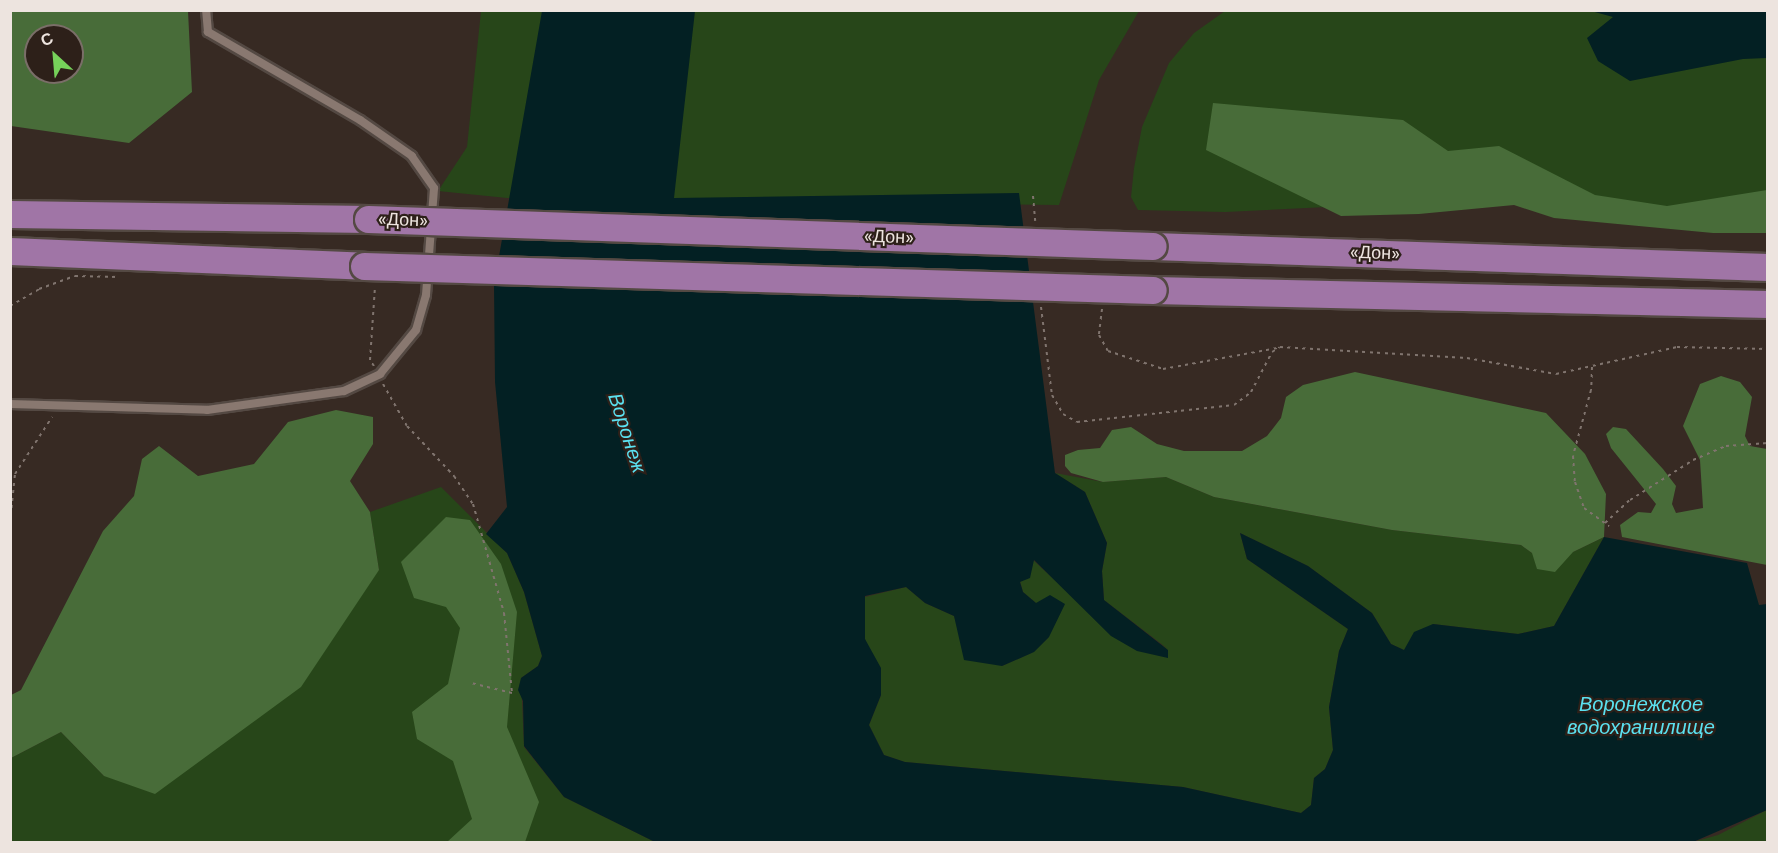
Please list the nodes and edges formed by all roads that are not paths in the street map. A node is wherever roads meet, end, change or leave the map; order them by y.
1 (206, 10) edge
2 (10, 214) edge
3 (10, 251) edge
4 (1767, 267) edge
5 (1767, 304) edge
6 (10, 404) edge

1 - 6 lane
2 - 4 highway, «Дон», bridge
3 - 5 highway, bridge

